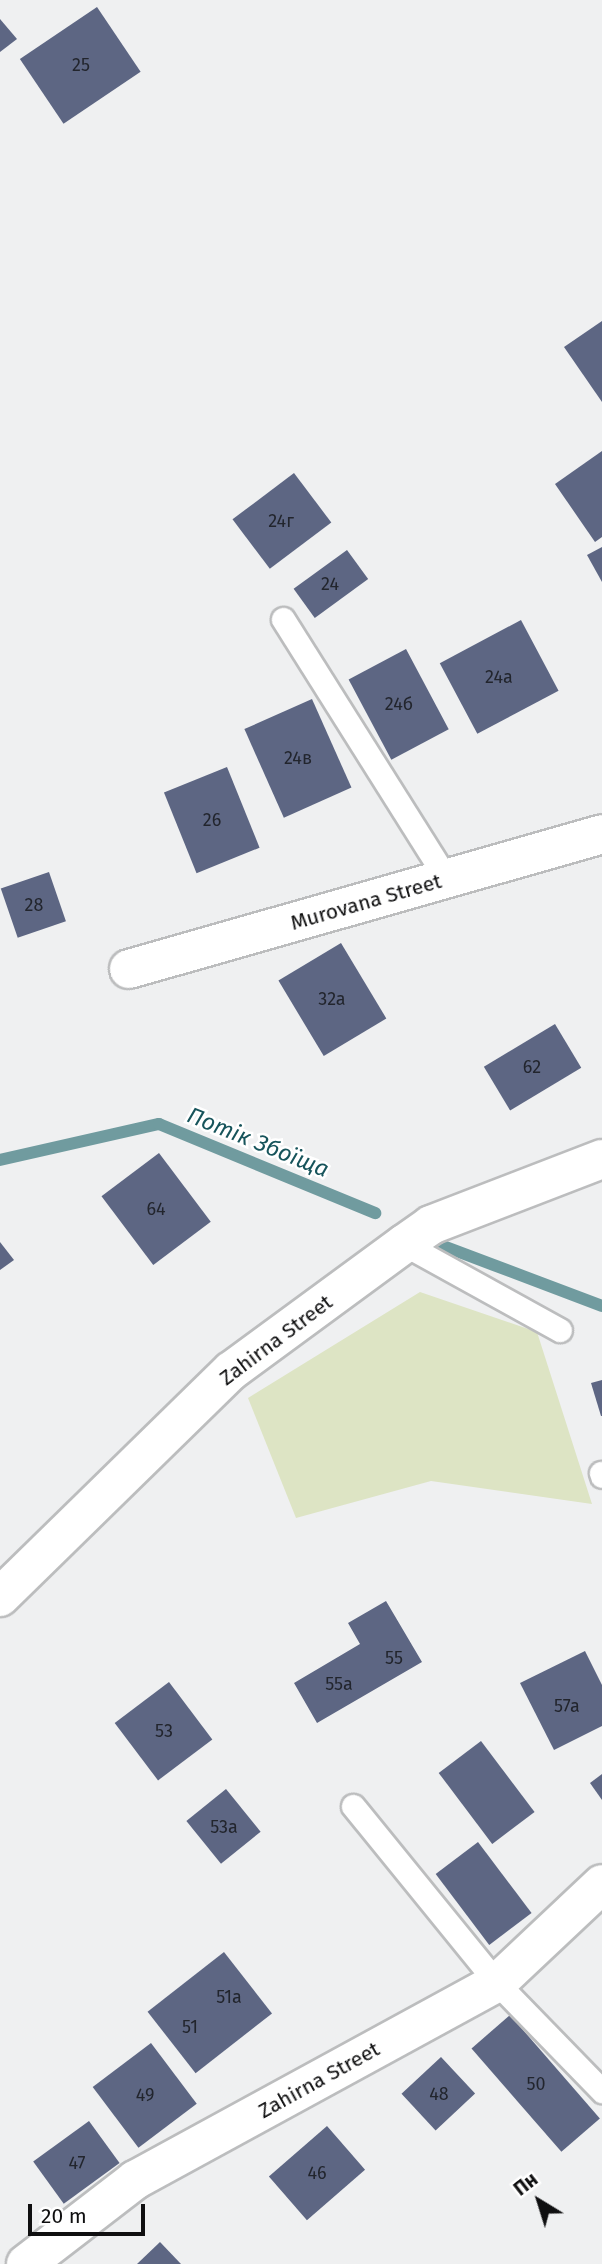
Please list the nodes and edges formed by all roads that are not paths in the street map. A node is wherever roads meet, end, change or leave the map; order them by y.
1 (283, 619) dead end
2 (602, 834) edge
3 (447, 879) junction
4 (129, 969) dead end
5 (602, 1159) edge
6 (404, 1244) junction
7 (560, 1330) dead end
8 (0, 1597) edge
9 (353, 1806) dead end
10 (602, 1884) edge
11 (497, 1983) junction
12 (602, 2091) edge
13 (26, 2264) edge

1 - 3 lane
2 - 3 street, Murovana Street
3 - 4 street, Murovana Street
5 - 6 street, Zahirna Street
6 - 7 lane
6 - 8 street, Zahirna Street
9 - 11 lane
10 - 11 street, Zahirna Street
11 - 12 lane
11 - 13 street, Zahirna Street

